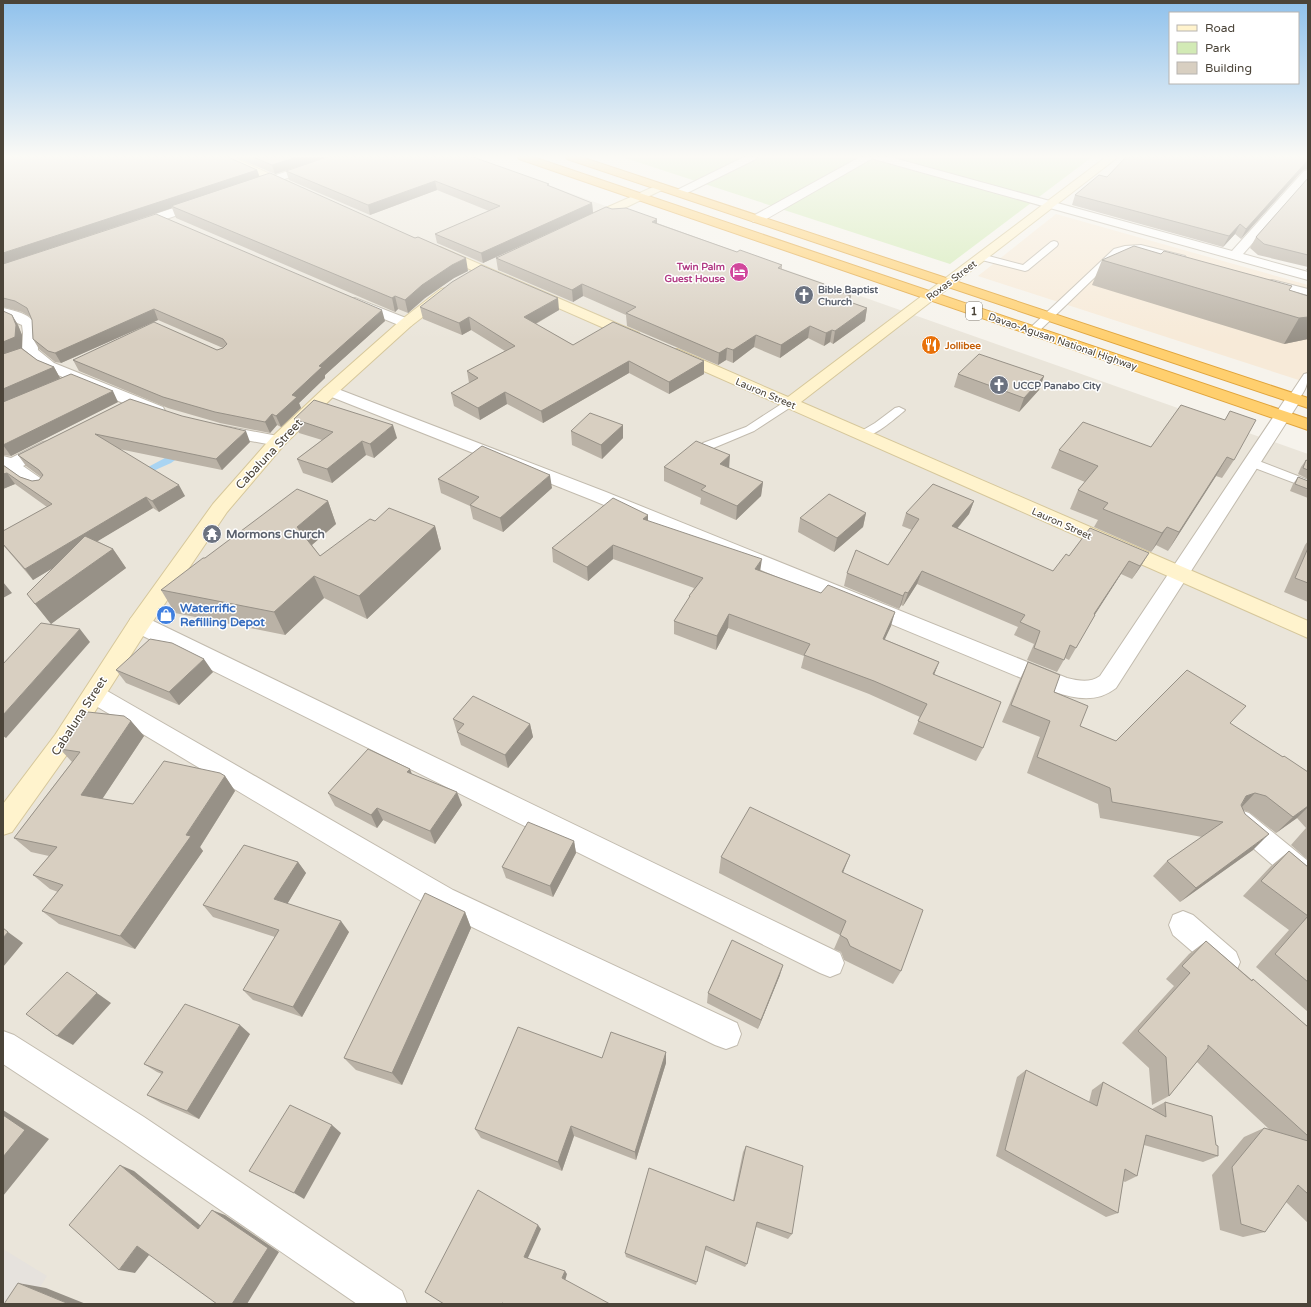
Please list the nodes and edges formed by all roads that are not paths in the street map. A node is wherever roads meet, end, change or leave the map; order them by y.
1 (154, 218) edge
2 (164, 218) edge
3 (593, 218) edge
4 (703, 218) edge
5 (754, 218) edge
6 (1032, 218) edge
7 (1100, 218) edge
8 (1268, 218) edge
9 (757, 219) junction
10 (174, 223) edge
11 (122, 229) edge
12 (568, 230) edge
13 (738, 230) junction
14 (1054, 244) dead end
15 (427, 245) edge
16 (1234, 256) junction
17 (981, 257) junction
18 (505, 260) edge
19 (1195, 261) edge
20 (483, 270) junction
21 (1308, 276) edge
22 (1263, 280) edge
23 (948, 283) junction
24 (1308, 292) edge
25 (340, 295) edge
26 (930, 296) junction
27 (3, 312) edge
28 (1047, 316) junction
29 (406, 323) junction
30 (1033, 331) junction
31 (82, 361) edge
32 (69, 375) junction
33 (1308, 376) edge
34 (56, 387) edge
35 (330, 391) junction
36 (1301, 400) edge
37 (135, 402) junction
38 (790, 403) junction
39 (898, 410) dead end
40 (114, 413) edge
41 (170, 415) edge
42 (1282, 416) junction
43 (1308, 425) edge
44 (205, 426) edge
45 (862, 435) junction
46 (66, 438) edge
47 (278, 441) junction
48 (707, 446) edge
49 (1251, 462) junction
50 (7, 463) edge
51 (1308, 484) edge
52 (40, 486) edge
53 (1178, 573) junction
54 (139, 624) junction
55 (1308, 630) edge
56 (94, 694) junction
57 (1240, 821) edge
58 (3, 824) edge
59 (1308, 878) edge
60 (1183, 925) dead end
61 (830, 963) dead end
62 (1243, 979) edge
63 (726, 1034) dead end
64 (3, 1046) edge
65 (389, 1304) edge

1 - 11 street
2 - 10 street
3 - 12 street
4 - 13 highway, Davao-Agusan National Highway / 1
5 - 9 highway, Davao-Agusan National Highway / 1
6 - 17 street, Roxas Street
7 - 16 street
8 - 16 street
9 - 13 highway
9 - 23 highway, Davao-Agusan National Highway / 1
13 - 26 highway, Davao-Agusan National Highway / 1
14 - 17 lane
15 - 20 street, Lauron Street
16 - 21 street
17 - 23 street, Roxas Street
18 - 20 street, Cabaluna Street
19 - 28 lane
20 - 29 street, Cabaluna Street
20 - 38 street, Lauron Street
22 - 24 lane
23 - 26 street, Roxas Street
23 - 28 highway, Davao-Agusan National Highway / 1
25 - 29 street
26 - 30 highway, Davao-Agusan National Highway / 1
26 - 38 street, Roxas Street
27 - 32 street
28 - 30 lane
28 - 36 highway, Davao-Agusan National Highway / 1
29 - 35 street, Cabaluna Street
30 - 42 highway, Davao-Agusan National Highway / 1
31 - 32 street
32 - 34 street
32 - 37 street
33 - 36 lane
35 - 47 street, Cabaluna Street
35 - 53 street
36 - 42 street
37 - 40 street
37 - 41 street
38 - 45 street, Lauron Street
38 - 48 lane
39 - 45 lane
42 - 43 highway, Davao-Agusan National Highway / 1
42 - 49 street
44 - 47 street
45 - 53 street, Lauron Street
46 - 50 street
47 - 54 street, Cabaluna Street
49 - 51 lane
49 - 53 street
50 - 52 street
53 - 55 street, Lauron Street
54 - 56 street, Cabaluna Street
54 - 61 street
56 - 58 street, Cabaluna Street
56 - 63 street
57 - 59 street
60 - 62 street
64 - 65 street

